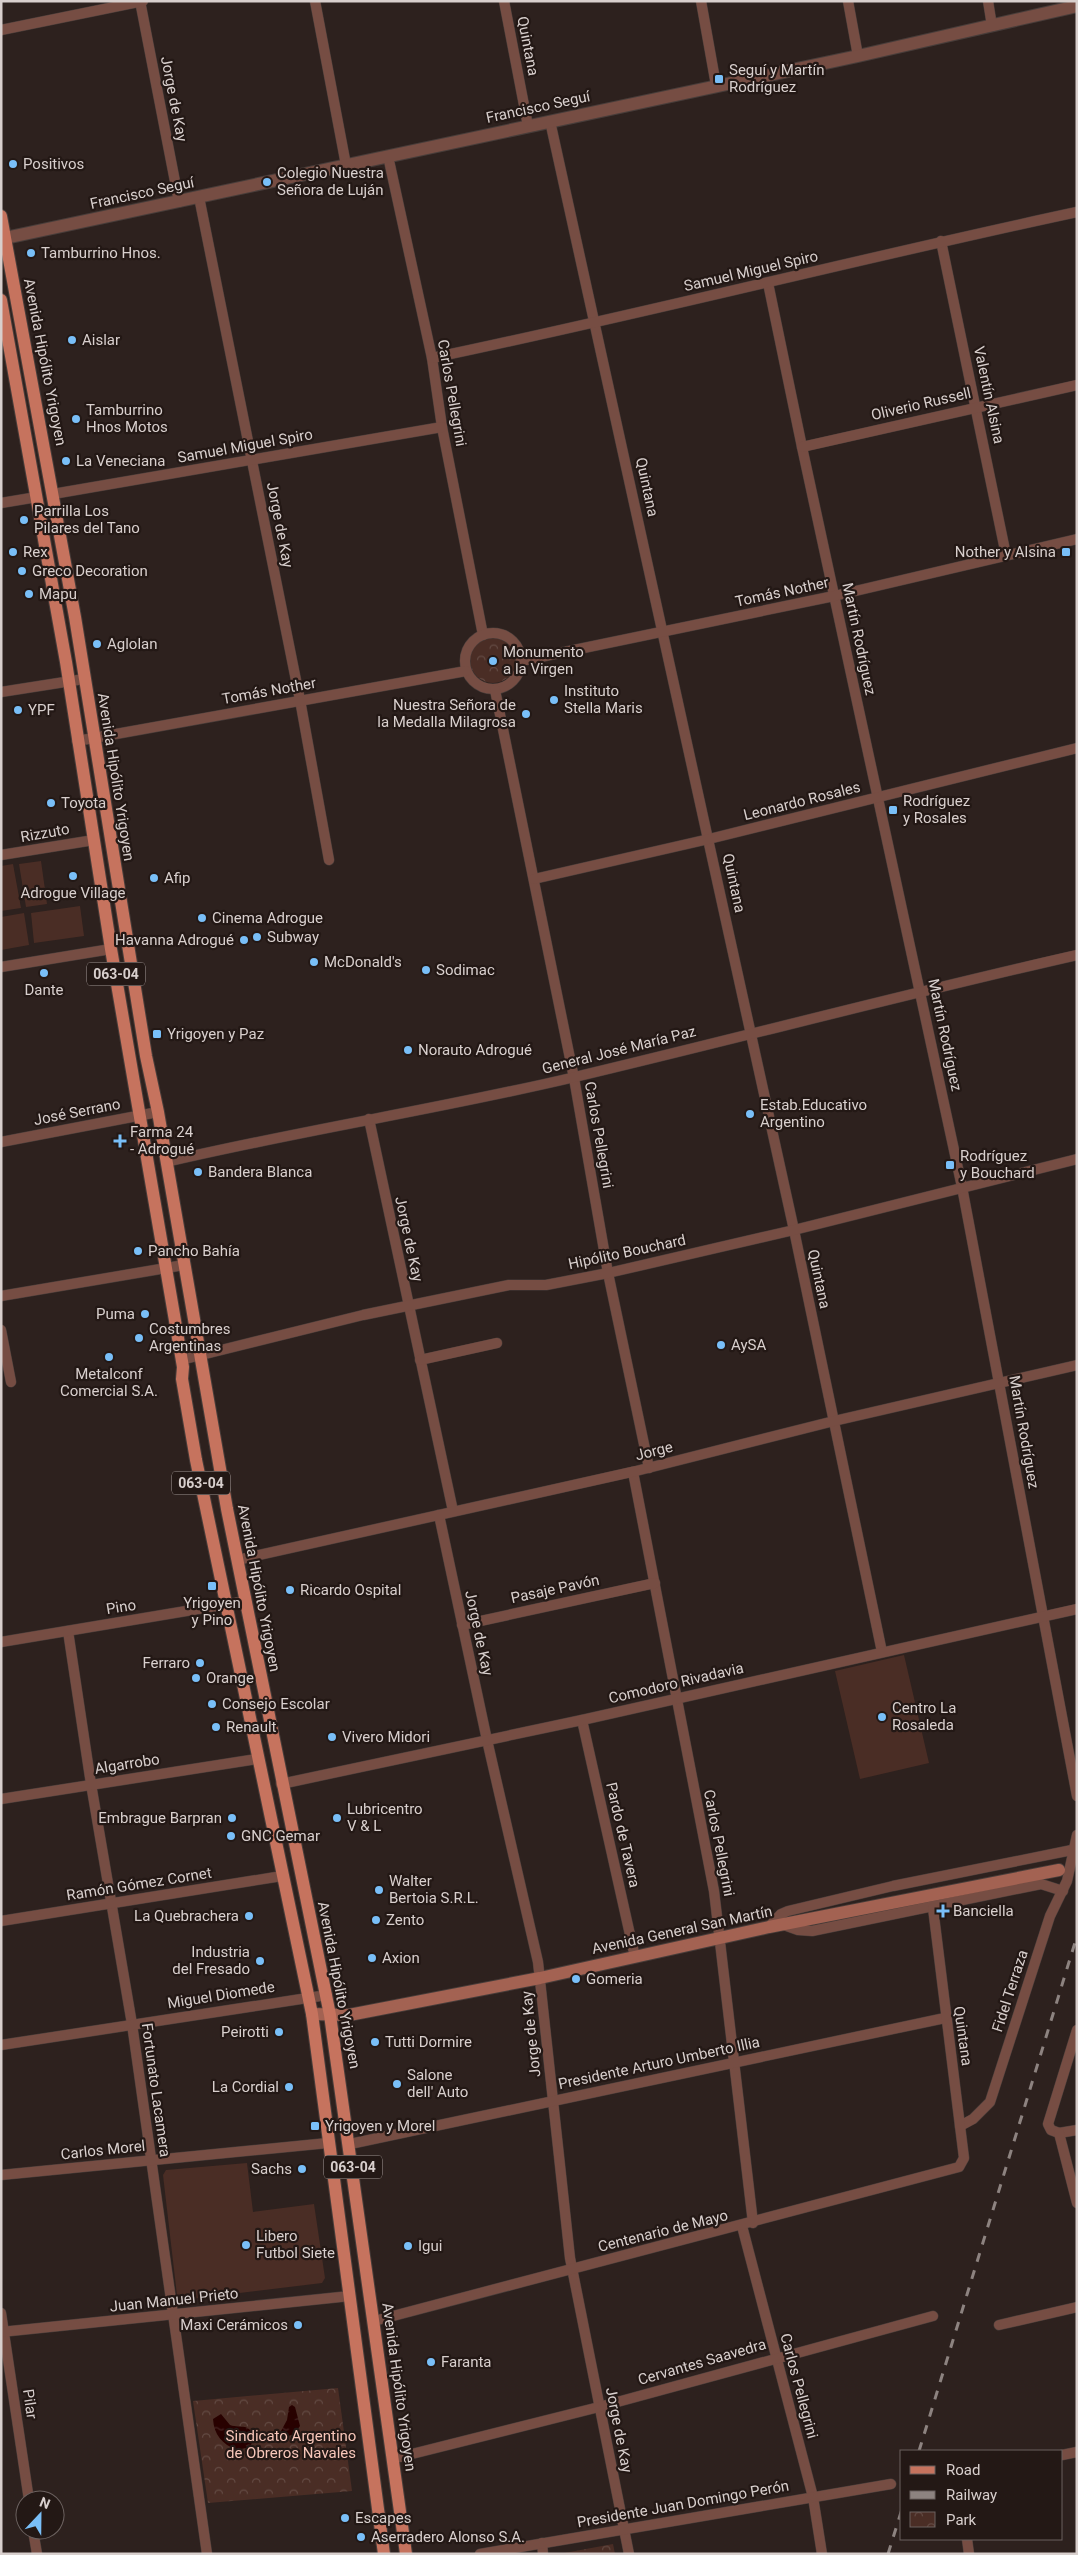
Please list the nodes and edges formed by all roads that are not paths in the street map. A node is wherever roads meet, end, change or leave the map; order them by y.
1 (141, 1) edge
2 (315, 1) edge
3 (504, 1) edge
4 (700, 1) edge
5 (848, 1) edge
6 (988, 1) edge
7 (1077, 6) edge
8 (992, 26) junction
9 (1, 30) edge
10 (858, 56) junction
11 (716, 86) junction
12 (550, 121) junction
13 (528, 126) junction
14 (388, 156) junction
15 (346, 165) junction
16 (198, 197) junction
17 (178, 202) junction
18 (1077, 212) edge
19 (1, 216) edge
20 (3, 239) edge
21 (941, 241) junction
22 (768, 283) junction
23 (1, 300) edge
24 (596, 324) junction
25 (6, 342) edge
26 (432, 358) junction
27 (1077, 385) edge
28 (976, 407) junction
29 (442, 427) junction
30 (802, 446) junction
31 (252, 460) junction
32 (53, 494) junction
33 (37, 497) junction
34 (1, 503) edge
35 (1077, 539) edge
36 (1006, 555) junction
37 (834, 596) junction
38 (663, 633) junction
39 (483, 635) junction
40 (521, 661) junction
41 (466, 671) junction
42 (84, 679) junction
43 (68, 682) junction
44 (495, 690) junction
45 (1, 692) edge
46 (300, 700) junction
47 (93, 737) junction
48 (77, 741) junction
49 (1077, 748) edge
50 (878, 798) junction
51 (94, 840) junction
52 (709, 840) junction
53 (1, 855) edge
54 (329, 860) dead end
55 (534, 879) junction
56 (111, 949) junction
57 (1077, 955) edge
58 (1, 967) edge
59 (920, 991) junction
60 (750, 1033) junction
61 (574, 1078) junction
62 (158, 1112) junction
63 (141, 1116) junction
64 (369, 1119) junction
65 (1, 1142) edge
66 (1077, 1159) edge
67 (166, 1162) junction
68 (962, 1187) junction
69 (794, 1230) junction
70 (184, 1265) junction
71 (166, 1267) junction
72 (608, 1272) junction
73 (1, 1296) edge
74 (408, 1307) junction
75 (1, 1330) edge
76 (497, 1343) dead end
77 (199, 1355) junction
78 (181, 1360) junction
79 (420, 1360) junction
80 (1077, 1365) edge
81 (11, 1382) dead end
82 (1000, 1384) junction
83 (834, 1421) junction
84 (648, 1468) junction
85 (633, 1472) junction
86 (453, 1511) junction
87 (439, 1515) junction
88 (237, 1560) junction
89 (655, 1583) junction
90 (246, 1601) junction
91 (227, 1605) junction
92 (1077, 1609) edge
93 (1043, 1616) junction
94 (462, 1625) junction
95 (68, 1631) junction
96 (1, 1642) edge
97 (882, 1652) junction
98 (676, 1698) junction
99 (582, 1720) junction
100 (487, 1740) junction
101 (257, 1758) junction
102 (91, 1784) junction
103 (282, 1784) junction
104 (1077, 1796) edge
105 (1, 1799) edge
106 (1077, 1835) edge
107 (1072, 1850) junction
108 (1059, 1870) dead end
109 (282, 1876) junction
110 (1063, 1891) junction
111 (112, 1903) junction
112 (933, 1908) junction
113 (1, 1921) edge
114 (784, 1924) junction
115 (769, 1927) junction
116 (721, 1938) junction
117 (635, 1957) junction
118 (540, 1978) junction
119 (327, 1994) junction
120 (309, 1996) junction
121 (312, 2014) junction
122 (330, 2015) junction
123 (945, 2018) junction
124 (132, 2024) junction
125 (1077, 2030) edge
126 (1, 2045) edge
127 (736, 2063) junction
128 (553, 2100) junction
129 (964, 2124) junction
130 (1077, 2130) edge
131 (1059, 2133) junction
132 (328, 2143) junction
133 (350, 2144) junction
134 (151, 2161) junction
135 (959, 2168) joint
136 (1, 2175) edge
137 (1077, 2203) edge
138 (753, 2223) junction
139 (742, 2226) junction
140 (572, 2269) junction
141 (350, 2296) junction
142 (1077, 2307) edge
143 (1, 2312) edge
144 (174, 2316) junction
145 (933, 2316) dead end
146 (374, 2321) junction
147 (999, 2325) dead end
148 (3, 2331) edge
149 (775, 2358) junction
150 (599, 2407) junction
151 (1077, 2452) edge
152 (1063, 2455) edge
153 (392, 2459) junction
154 (891, 2484) dead end
155 (27, 2490) edge
156 (813, 2497) junction
157 (624, 2530) junction
158 (35, 2540) edge
159 (967, 2540) edge
160 (543, 2549) edge
161 (37, 2554) edge
162 (207, 2554) edge
163 (384, 2554) edge
164 (406, 2554) edge
165 (480, 2554) edge
166 (629, 2554) edge
167 (822, 2554) edge
168 (969, 2554) edge

1 - 9 street
1 - 17 street, Jorge de Kay
2 - 15 street
3 - 13 street, Quintana
4 - 11 street
5 - 10 street
6 - 8 street
7 - 8 street, Francisco Seguí
8 - 10 street, Francisco Seguí
10 - 11 street, Francisco Seguí
11 - 12 street, Francisco Seguí
12 - 13 street, Francisco Seguí
12 - 24 street, Quintana
13 - 14 street, Francisco Seguí
14 - 15 street, Francisco Seguí
14 - 26 street, Carlos Pellegrini
15 - 16 street, Francisco Seguí
16 - 17 street, Francisco Seguí
16 - 31 street, Jorge de Kay
17 - 20 street, Francisco Seguí
18 - 21 street, Samuel Miguel Spiro
19 - 20 main road, Avenida Hipólito Yrigoyen / 063-04
20 - 32 main road, Avenida Hipólito Yrigoyen / 063-04
21 - 22 street, Samuel Miguel Spiro
21 - 28 street, Valentín Alsina
22 - 24 street, Samuel Miguel Spiro
22 - 30 street, Martín Rodríguez
23 - 25 main road, Avenida Hipólito Yrigoyen / 063-04
24 - 26 street, Samuel Miguel Spiro
24 - 38 street, Quintana
25 - 33 main road, Avenida Hipólito Yrigoyen / 063-04
26 - 29 street, Carlos Pellegrini
27 - 28 street, Oliverio Russell
28 - 30 street, Oliverio Russell
28 - 36 street, Valentín Alsina
29 - 31 street, Samuel Miguel Spiro
29 - 39 street, Carlos Pellegrini
30 - 37 street, Martín Rodríguez
31 - 32 street, Samuel Miguel Spiro
31 - 46 street, Jorge de Kay
32 - 42 main road, Avenida Hipólito Yrigoyen / 063-04
33 - 34 street
33 - 43 main road, Avenida Hipólito Yrigoyen / 063-04
35 - 36 street, Tomás Nother
36 - 37 street, Tomás Nother
37 - 38 street, Tomás Nother
37 - 50 street, Martín Rodríguez
38 - 40 street, Tomás Nother
38 - 52 street, Quintana
39 - 40 street
39 - 41 street
40 - 44 street
41 - 44 street
41 - 46 street, Tomás Nother
42 - 43 street
42 - 47 main road, Avenida Hipólito Yrigoyen / 063-04
43 - 45 street
43 - 48 main road, Avenida Hipólito Yrigoyen / 063-04
44 - 55 street, Carlos Pellegrini
46 - 47 street, Tomás Nother
46 - 54 street, Jorge de Kay
47 - 48 street, Tomás Nother
47 - 62 main road, Avenida Hipólito Yrigoyen / 063-04
48 - 51 main road, Avenida Hipólito Yrigoyen / 063-04
49 - 50 street, Leonardo Rosales
50 - 52 street, Leonardo Rosales
50 - 59 street, Martín Rodríguez
51 - 53 street, Rizzuto
51 - 56 main road, Avenida Hipólito Yrigoyen / 063-04
52 - 55 street, Leonardo Rosales
52 - 60 street, Quintana
55 - 61 street, Carlos Pellegrini
56 - 58 street
56 - 63 main road, Avenida Hipólito Yrigoyen / 063-04
57 - 59 street, General José María Paz
59 - 60 street, General José María Paz
59 - 68 street, Martín Rodríguez
60 - 61 street, General José María Paz
60 - 69 street, Quintana
61 - 64 street, General José María Paz
61 - 72 street, Carlos Pellegrini
62 - 63 street, José Serrano
62 - 67 main road, Avenida Hipólito Yrigoyen / 063-04
63 - 65 street, José Serrano
63 - 71 main road, Avenida Hipólito Yrigoyen / 063-04
64 - 67 street, General José María Paz
64 - 74 street, Jorge de Kay
66 - 68 street, Hipólito Bouchard
67 - 70 main road, Avenida Hipólito Yrigoyen / 063-04
68 - 69 street, Hipólito Bouchard
68 - 82 street, Martín Rodríguez
69 - 72 street, Hipólito Bouchard
69 - 83 street, Quintana
70 - 71 street
70 - 77 main road, Avenida Hipólito Yrigoyen / 063-04
71 - 73 street
71 - 78 main road, Avenida Hipólito Yrigoyen / 063-04
72 - 74 street, Hipólito Bouchard
72 - 84 street, Carlos Pellegrini
74 - 77 street, Hipólito Bouchard
74 - 79 street, Jorge de Kay
75 - 81 street
76 - 79 street
77 - 78 street, Hipólito Bouchard
77 - 88 main road, Avenida Hipólito Yrigoyen / 063-04
78 - 91 main road, Avenida Hipólito Yrigoyen / 063-04
79 - 86 street, Jorge de Kay
80 - 82 street, Jorge
82 - 83 street, Jorge
82 - 93 street, Martín Rodríguez
83 - 84 street, Jorge
83 - 97 street, Quintana
84 - 85 street, Jorge
85 - 86 street, Jorge
85 - 89 street, Carlos Pellegrini
86 - 87 street, Jorge
87 - 88 street, Jorge
87 - 94 street, Jorge de Kay
88 - 90 main road, Avenida Hipólito Yrigoyen / 063-04
89 - 94 street, Pasaje Pavón
89 - 98 street, Carlos Pellegrini
90 - 91 street, Pino
90 - 103 main road, Avenida Hipólito Yrigoyen / 063-04
91 - 95 street, Pino
91 - 101 main road, Avenida Hipólito Yrigoyen / 063-04
92 - 93 street, Comodoro Rivadavia
93 - 97 street, Comodoro Rivadavia
93 - 104 street, Martín Rodríguez
94 - 100 street, Jorge de Kay
95 - 96 street, Pino
95 - 102 street, Fortunato Lacamera
97 - 98 street, Comodoro Rivadavia
98 - 99 street, Comodoro Rivadavia
98 - 116 street, Carlos Pellegrini
99 - 100 street, Comodoro Rivadavia
99 - 117 street, Pardo de Tavera
100 - 103 street, Comodoro Rivadavia
100 - 118 street, Jorge de Kay
101 - 102 street, Algarrobo
101 - 109 main road, Avenida Hipólito Yrigoyen / 063-04
102 - 105 street, Algarrobo
102 - 111 street, Fortunato Lacamera
103 - 119 main road, Avenida Hipólito Yrigoyen / 063-04
106 - 107 street
107 - 110 street, Fidel Terraza
107 - 115 street
108 - 114 main road, Avenida General San Martín
109 - 111 street, Ramón Gómez Cornet
109 - 120 main road, Avenida Hipólito Yrigoyen / 063-04
110 - 112 street
110 - 129 street, Fidel Terraza
111 - 113 street, Ramón Gómez Cornet
111 - 124 street, Fortunato Lacamera
112 - 114 street
112 - 123 street, Quintana
114 - 115 main road, Avenida General San Martín
115 - 116 main road, Avenida General San Martín
116 - 117 main road, Avenida General San Martín
116 - 127 street, Carlos Pellegrini
117 - 118 main road, Avenida General San Martín
118 - 122 main road, Avenida General San Martín
118 - 128 street, Jorge de Kay
119 - 120 street, Miguel Diomede
119 - 122 main road, Avenida Hipólito Yrigoyen / 063-04
120 - 121 main road, Avenida Hipólito Yrigoyen / 063-04
120 - 124 street, Miguel Diomede
121 - 122 main road, Avenida General San Martín
121 - 132 main road, Avenida Hipólito Yrigoyen / 063-04
122 - 133 main road, Avenida Hipólito Yrigoyen / 063-04
123 - 127 street, Presidente Arturo Umberto Illia
123 - 129 street, Quintana
124 - 126 street, Miguel Diomede
124 - 134 street, Fortunato Lacamera
125 - 131 street
127 - 128 street, Presidente Arturo Umberto Illia
127 - 138 street, Carlos Pellegrini
128 - 133 street, Presidente Arturo Umberto Illia
128 - 140 street, Jorge de Kay
129 - 135 street, Quintana
130 - 131 street
131 - 137 street
132 - 134 street, Carlos Morel
132 - 141 main road, Avenida Hipólito Yrigoyen / 063-04
133 - 146 main road, Avenida Hipólito Yrigoyen / 063-04
134 - 136 street, Carlos Morel
134 - 144 street, Fortunato Lacamera
135 - 138 street, Centenario de Mayo
138 - 139 street, Centenario de Mayo
139 - 140 street, Centenario de Mayo
139 - 149 street, Carlos Pellegrini
140 - 146 street, Centenario de Mayo
140 - 150 street, Jorge de Kay
141 - 144 street, Juan Manuel Prieto
141 - 163 main road, Avenida Hipólito Yrigoyen / 063-04
142 - 147 street
143 - 148 street, Pilar
144 - 148 street, Juan Manuel Prieto
144 - 162 street, Fortunato Lacamera
145 - 149 street, Cervantes Saavedra
146 - 153 main road, Avenida Hipólito Yrigoyen / 063-04
148 - 155 street, Pilar
149 - 150 street, Cervantes Saavedra
149 - 156 street, Carlos Pellegrini
150 - 153 street, Cervantes Saavedra
150 - 157 street, Jorge de Kay
151 - 152 street
153 - 164 main road, Avenida Hipólito Yrigoyen / 063-04
154 - 156 street, Presidente Juan Domingo Perón
156 - 157 street, Presidente Juan Domingo Perón
156 - 167 street, Carlos Pellegrini
157 - 160 street, Presidente Juan Domingo Perón
157 - 166 street, Jorge de Kay
158 - 161 street
159 - 168 street
160 - 165 street, Presidente Juan Domingo Perón

